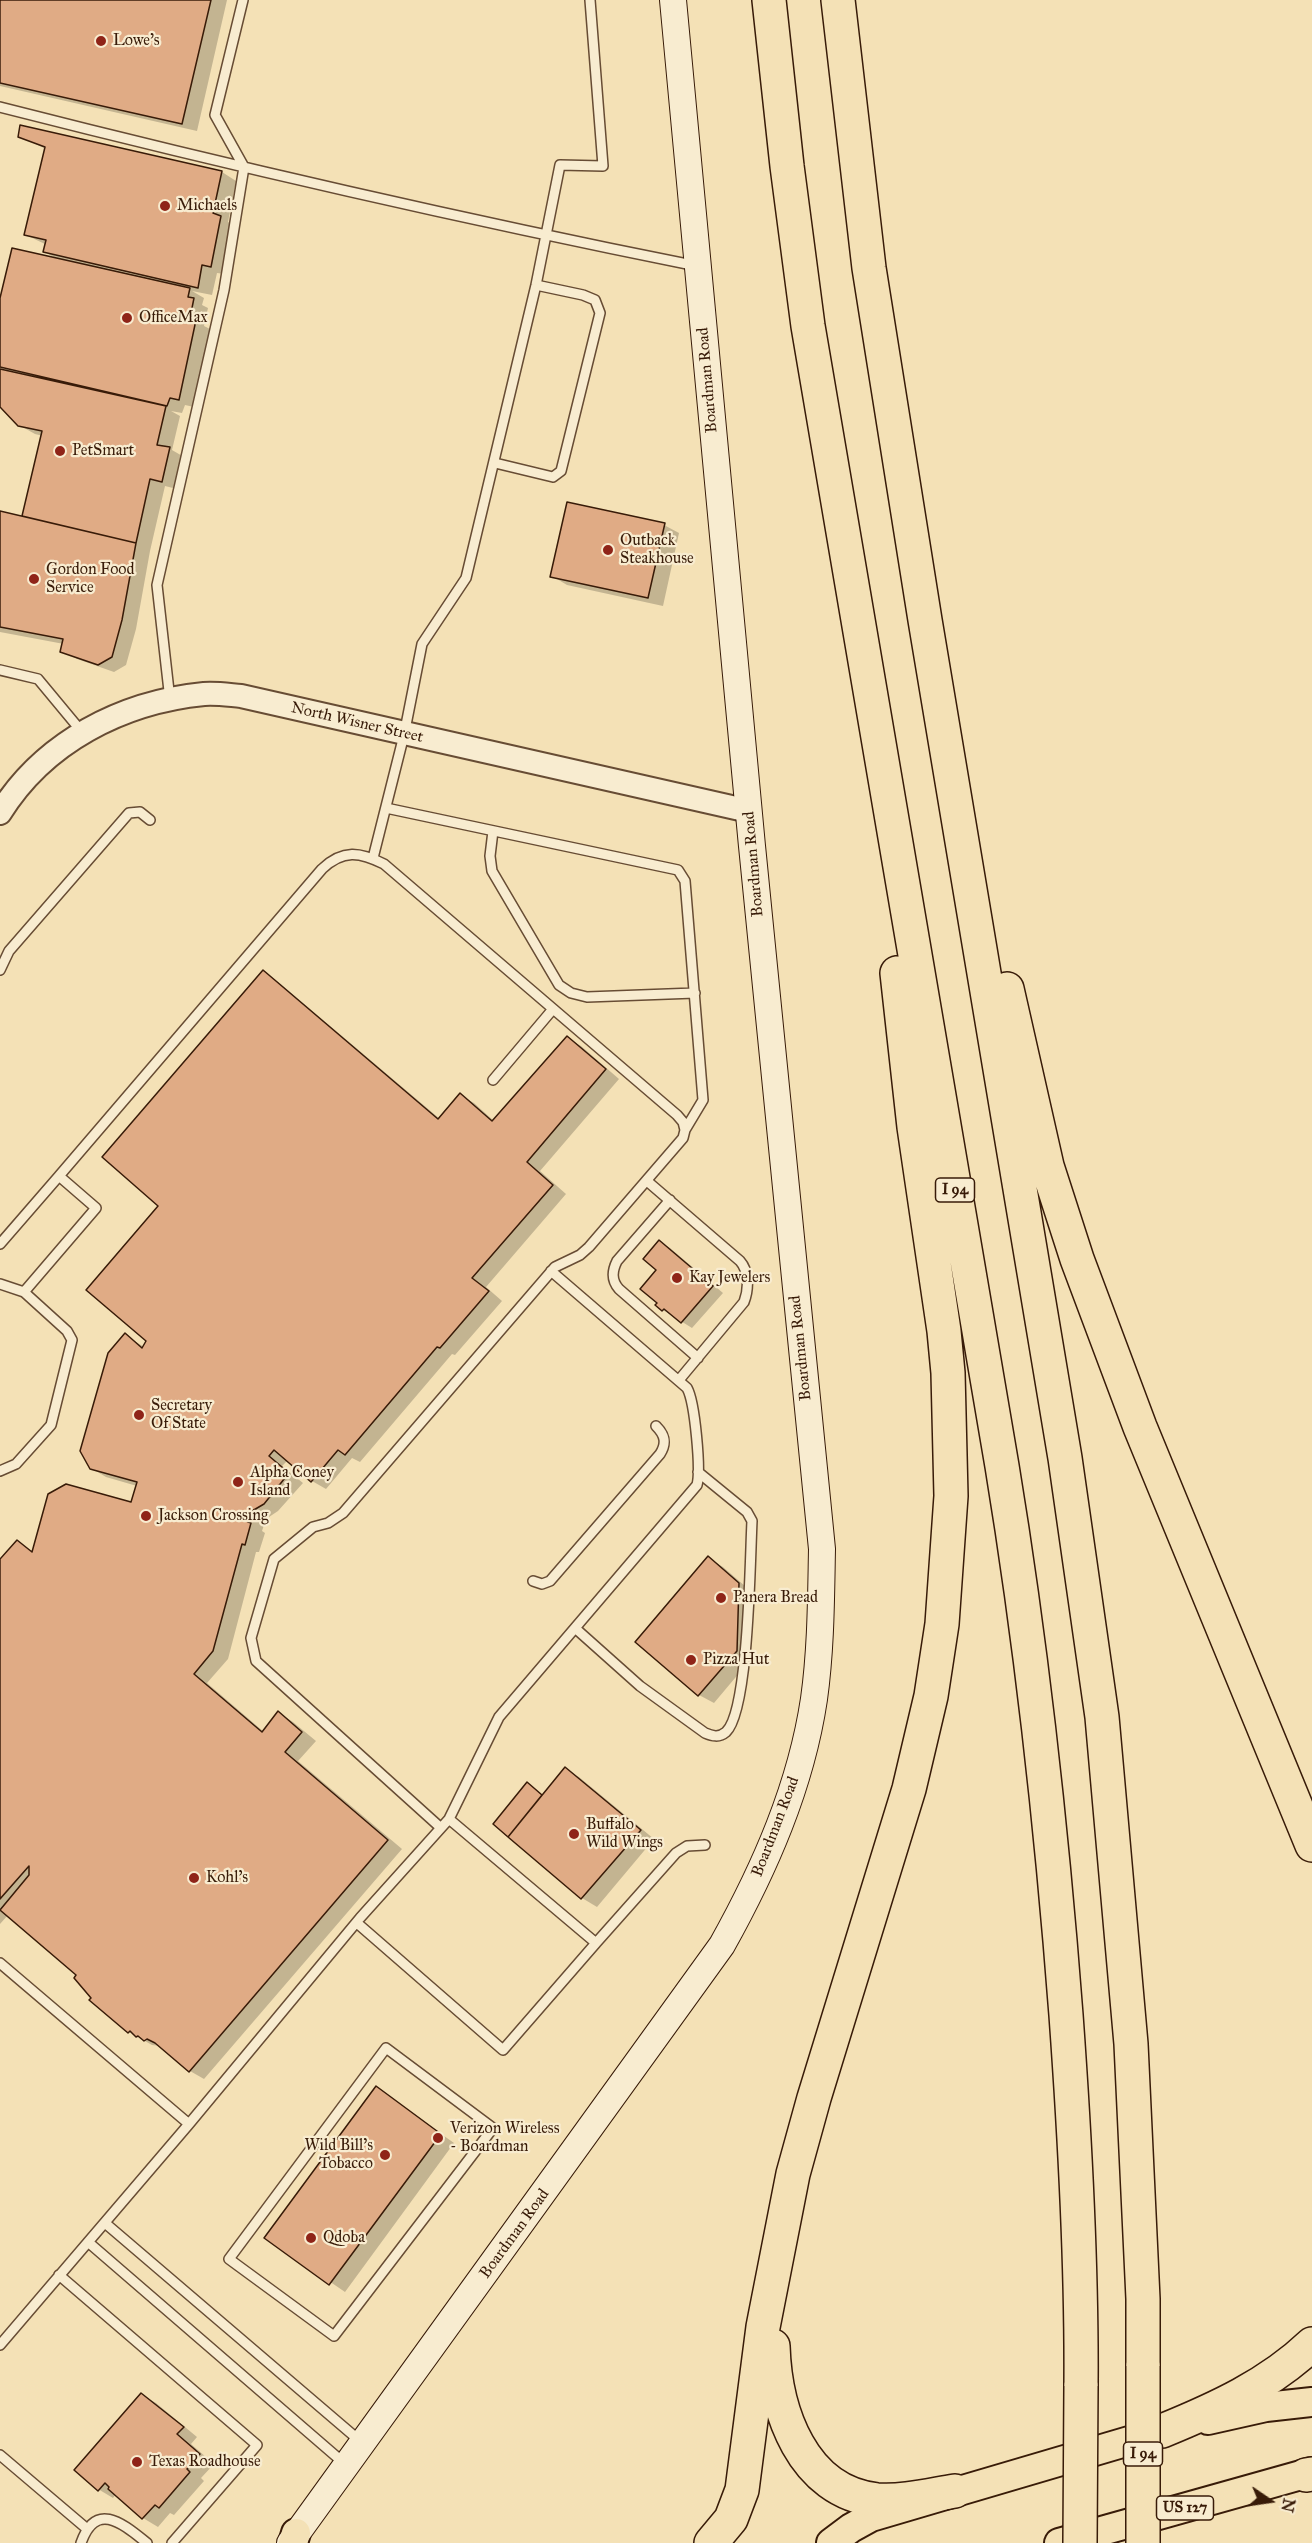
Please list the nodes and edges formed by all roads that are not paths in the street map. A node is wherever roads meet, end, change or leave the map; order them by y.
1 (243, 0) edge
2 (590, 0) edge
3 (673, 0) edge
4 (769, 0) edge
5 (838, 0) edge
6 (0, 108) edge
7 (244, 167) junction
8 (547, 236) junction
9 (697, 266) junction
10 (536, 285) junction
11 (495, 463) junction
12 (925, 620) junction
13 (0, 670) edge
14 (170, 701) junction
15 (82, 732) junction
16 (404, 735) junction
17 (877, 738) junction
18 (386, 808) junction
19 (749, 811) junction
20 (0, 813) edge
21 (150, 820) dead end
22 (493, 831) junction
23 (373, 858) junction
24 (0, 970) edge
25 (695, 993) junction
26 (553, 1009) junction
27 (493, 1080) dead end
28 (685, 1130) junction
29 (59, 1176) junction
30 (646, 1180) junction
31 (670, 1200) junction
32 (0, 1244) edge
33 (551, 1271) junction
34 (0, 1284) edge
35 (24, 1292) junction
36 (698, 1358) junction
37 (679, 1380) junction
38 (656, 1426) dead end
39 (0, 1471) edge
40 (698, 1472) junction
41 (533, 1581) dead end
42 (575, 1628) junction
43 (449, 1819) junction
44 (441, 1828) junction
45 (705, 1845) dead end
46 (1312, 1845) edge
47 (357, 1923) junction
48 (596, 1943) junction
49 (0, 1963) edge
50 (189, 2124) junction
51 (493, 2128) joint
52 (789, 2195) junction
53 (105, 2223) junction
54 (88, 2242) junction
55 (59, 2275) junction
56 (0, 2344) edge
57 (1312, 2344) edge
58 (1312, 2402) edge
59 (1162, 2431) junction
60 (362, 2442) junction
61 (0, 2455) edge
62 (346, 2464) junction
63 (1310, 2474) edge
64 (955, 2491) junction
65 (86, 2528) junction
66 (293, 2540) edge
67 (81, 2543) edge
68 (147, 2543) edge
69 (172, 2543) edge
70 (711, 2543) edge
71 (831, 2543) edge
72 (1059, 2543) edge
73 (1080, 2543) edge
74 (1143, 2543) edge

1 - 7 lane
2 - 8 lane
3 - 9 main road, Boardman Road
4 - 17 highway, I 94
5 - 12 highway, I 94
6 - 7 lane
7 - 8 lane
7 - 14 lane
8 - 9 lane
8 - 10 lane
9 - 19 main road, Boardman Road
10 - 11 lane
10 - 11 lane
11 - 16 lane
12 - 46 highway
12 - 74 highway, I 94, bridge
13 - 15 lane
14 - 15 street, North Wisner Street
14 - 16 street, North Wisner Street
15 - 20 street, North Wisner Street
16 - 18 lane
16 - 19 street, North Wisner Street
17 - 52 highway
17 - 73 highway, I 94, bridge
18 - 22 lane
18 - 23 lane
19 - 60 main road, Boardman Road
21 - 24 lane
22 - 25 lane
22 - 25 lane
23 - 26 lane
23 - 29 lane
25 - 28 lane
26 - 27 lane
26 - 28 lane
28 - 30 lane
29 - 32 lane
29 - 35 lane
30 - 31 lane
30 - 33 lane
31 - 36 lane
31 - 36 lane
33 - 37 lane
33 - 44 lane
34 - 35 lane
35 - 39 lane
36 - 37 lane
37 - 40 lane
38 - 41 lane
40 - 42 lane
40 - 42 lane
42 - 43 lane
43 - 44 lane
43 - 48 lane
44 - 47 lane
45 - 48 lane
47 - 48 lane
47 - 50 lane
49 - 50 lane
50 - 53 lane
51 - 51 lane
52 - 64 highway
52 - 70 highway
53 - 54 lane
53 - 60 lane
54 - 55 lane
54 - 62 lane
55 - 56 lane
55 - 69 lane
57 - 59 highway
58 - 59 main road
59 - 64 main road
60 - 62 main road, Boardman Road
61 - 65 lane
62 - 66 main road, Boardman Road
63 - 72 main road, US 127
64 - 71 main road
65 - 67 lane
65 - 68 lane

